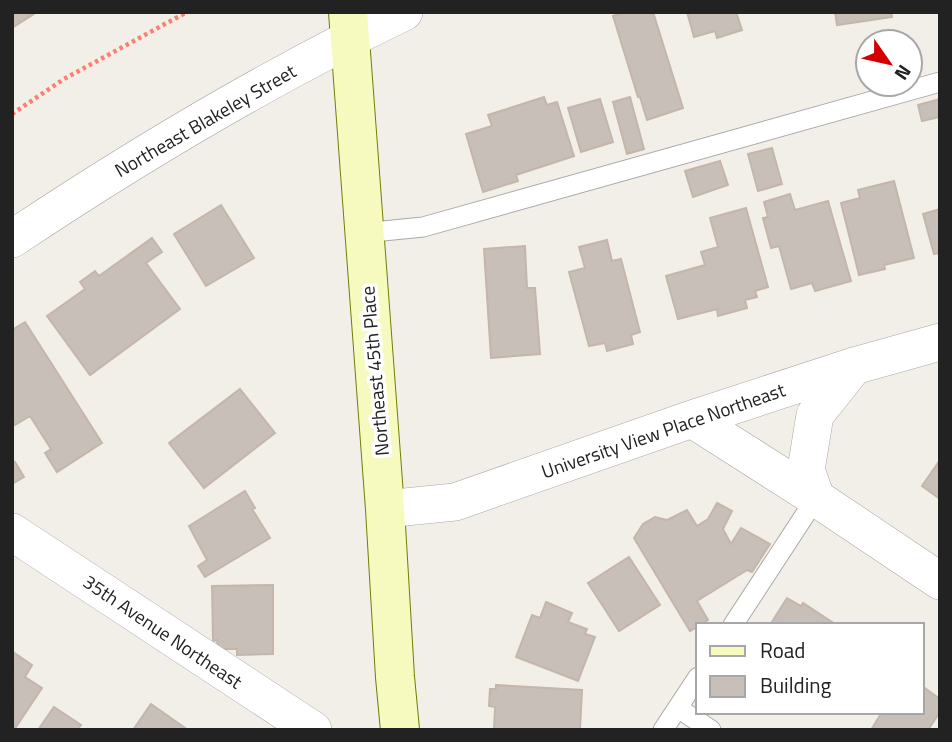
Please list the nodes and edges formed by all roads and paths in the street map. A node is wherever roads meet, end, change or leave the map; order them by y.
1 (187, 12) edge
2 (404, 12) edge
3 (349, 25) edge
4 (940, 82) edge
5 (12, 114) edge
6 (363, 233) junction
7 (12, 239) edge
8 (940, 342) edge
9 (853, 366) junction
10 (692, 419) junction
11 (816, 498) junction
12 (385, 509) junction
13 (12, 532) edge
14 (940, 581) edge
15 (734, 623) edge
16 (696, 680) edge
17 (678, 708) junction
18 (393, 728) edge
19 (313, 730) edge
20 (663, 730) edge
21 (711, 730) edge

1 - 5 path
2 - 3 street, Northeast Blakeley Street
3 - 6 main road, Northeast 45th Place
3 - 7 street, Northeast Blakeley Street
4 - 6 lane
6 - 12 main road, Northeast 45th Place
8 - 9 street, University View Place Northeast
9 - 10 street, University View Place Northeast
9 - 11 street
10 - 11 street
10 - 12 street, University View Place Northeast
11 - 14 street
11 - 15 lane
12 - 18 main road, Northeast 45th Place
13 - 19 street, 35th Avenue Northeast
16 - 17 lane
17 - 20 lane
17 - 21 lane

